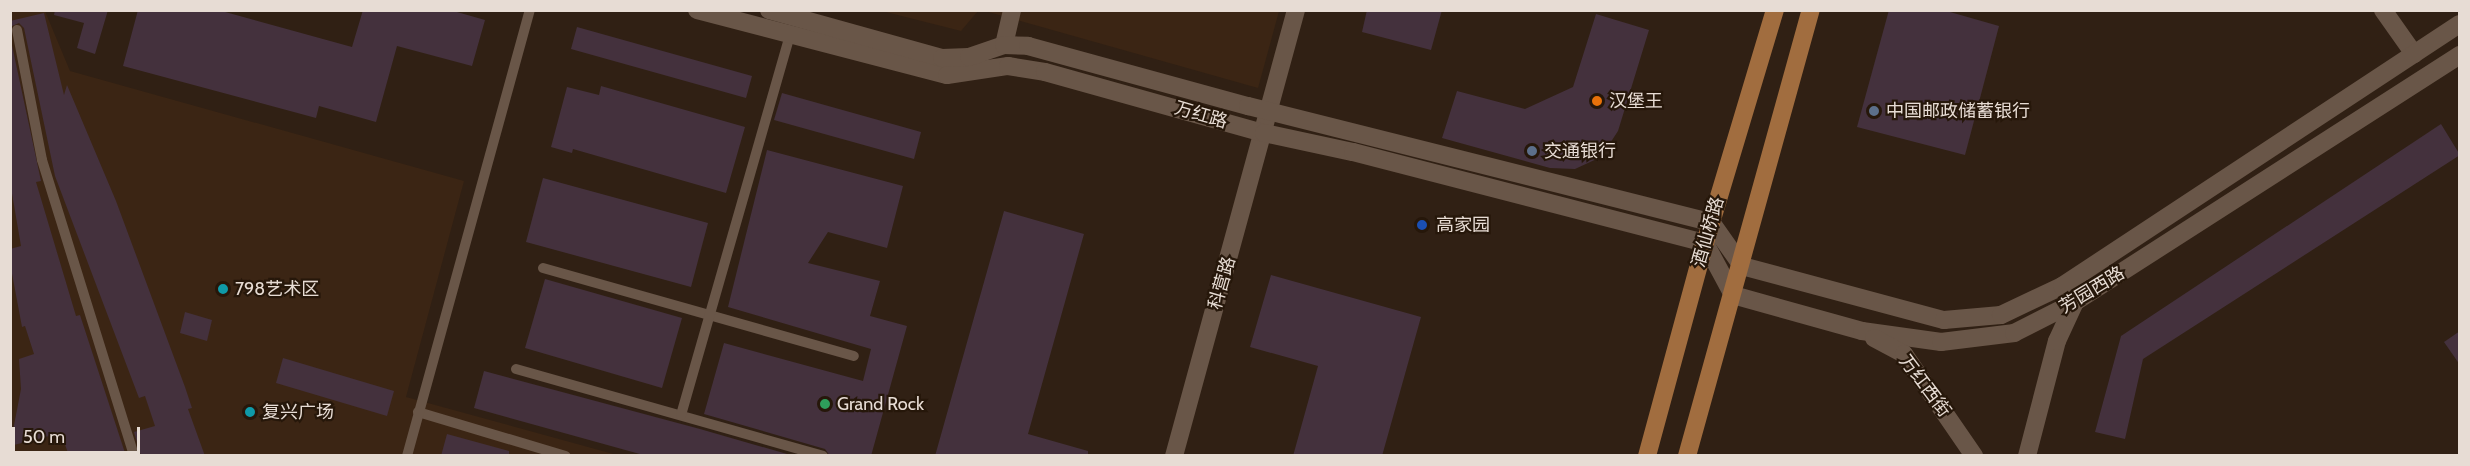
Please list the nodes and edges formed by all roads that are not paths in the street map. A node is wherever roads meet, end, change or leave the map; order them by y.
1 (530, 10) edge
2 (697, 10) edge
3 (769, 10) edge
4 (1012, 10) edge
5 (1296, 10) edge
6 (1775, 10) edge
7 (1811, 10) edge
8 (2383, 10) edge
9 (2460, 24) edge
10 (17, 30) dead end
11 (790, 35) junction
12 (1004, 45) junction
13 (2414, 54) junction
14 (2460, 56) edge
15 (1270, 111) junction
16 (1264, 133) junction
17 (1711, 222) junction
18 (1705, 243) junction
19 (1742, 266) junction
20 (543, 268) dead end
21 (1733, 295) junction
22 (2075, 302) junction
23 (708, 314) junction
24 (1862, 331) junction
25 (854, 356) dead end
26 (516, 369) dead end
27 (418, 412) junction
28 (681, 415) junction
29 (134, 456) edge
30 (407, 456) edge
31 (566, 456) edge
32 (823, 456) edge
33 (1174, 456) edge
34 (1647, 456) edge
35 (1687, 456) edge
36 (1974, 456) edge
37 (2027, 456) edge

1 - 27 lane
2 - 11 street, 万红路
3 - 12 street, 万红路
4 - 12 street
5 - 15 street, 科营路
6 - 17 main road, 酒仙桥路
7 - 19 main road
8 - 13 street
9 - 13 street, 芳园西路
10 - 29 lane
11 - 16 street, 万红路
11 - 23 lane
12 - 15 street, 万红路
13 - 19 street, 芳园西路
14 - 22 street, 芳园西路
15 - 16 street, 科营路
15 - 17 street, 万红路
16 - 18 street, 万红路
16 - 33 street, 科营路
17 - 18 main road, 酒仙桥路
17 - 19 street
18 - 21 street
18 - 34 main road, 酒仙桥路
19 - 21 main road
20 - 23 lane
21 - 24 street, 芳园西路
21 - 35 main road
22 - 24 street, 芳园西路
22 - 37 street
23 - 25 lane
23 - 28 lane
24 - 36 street, 万红西街
26 - 28 lane
27 - 30 lane
27 - 31 lane
28 - 32 lane

